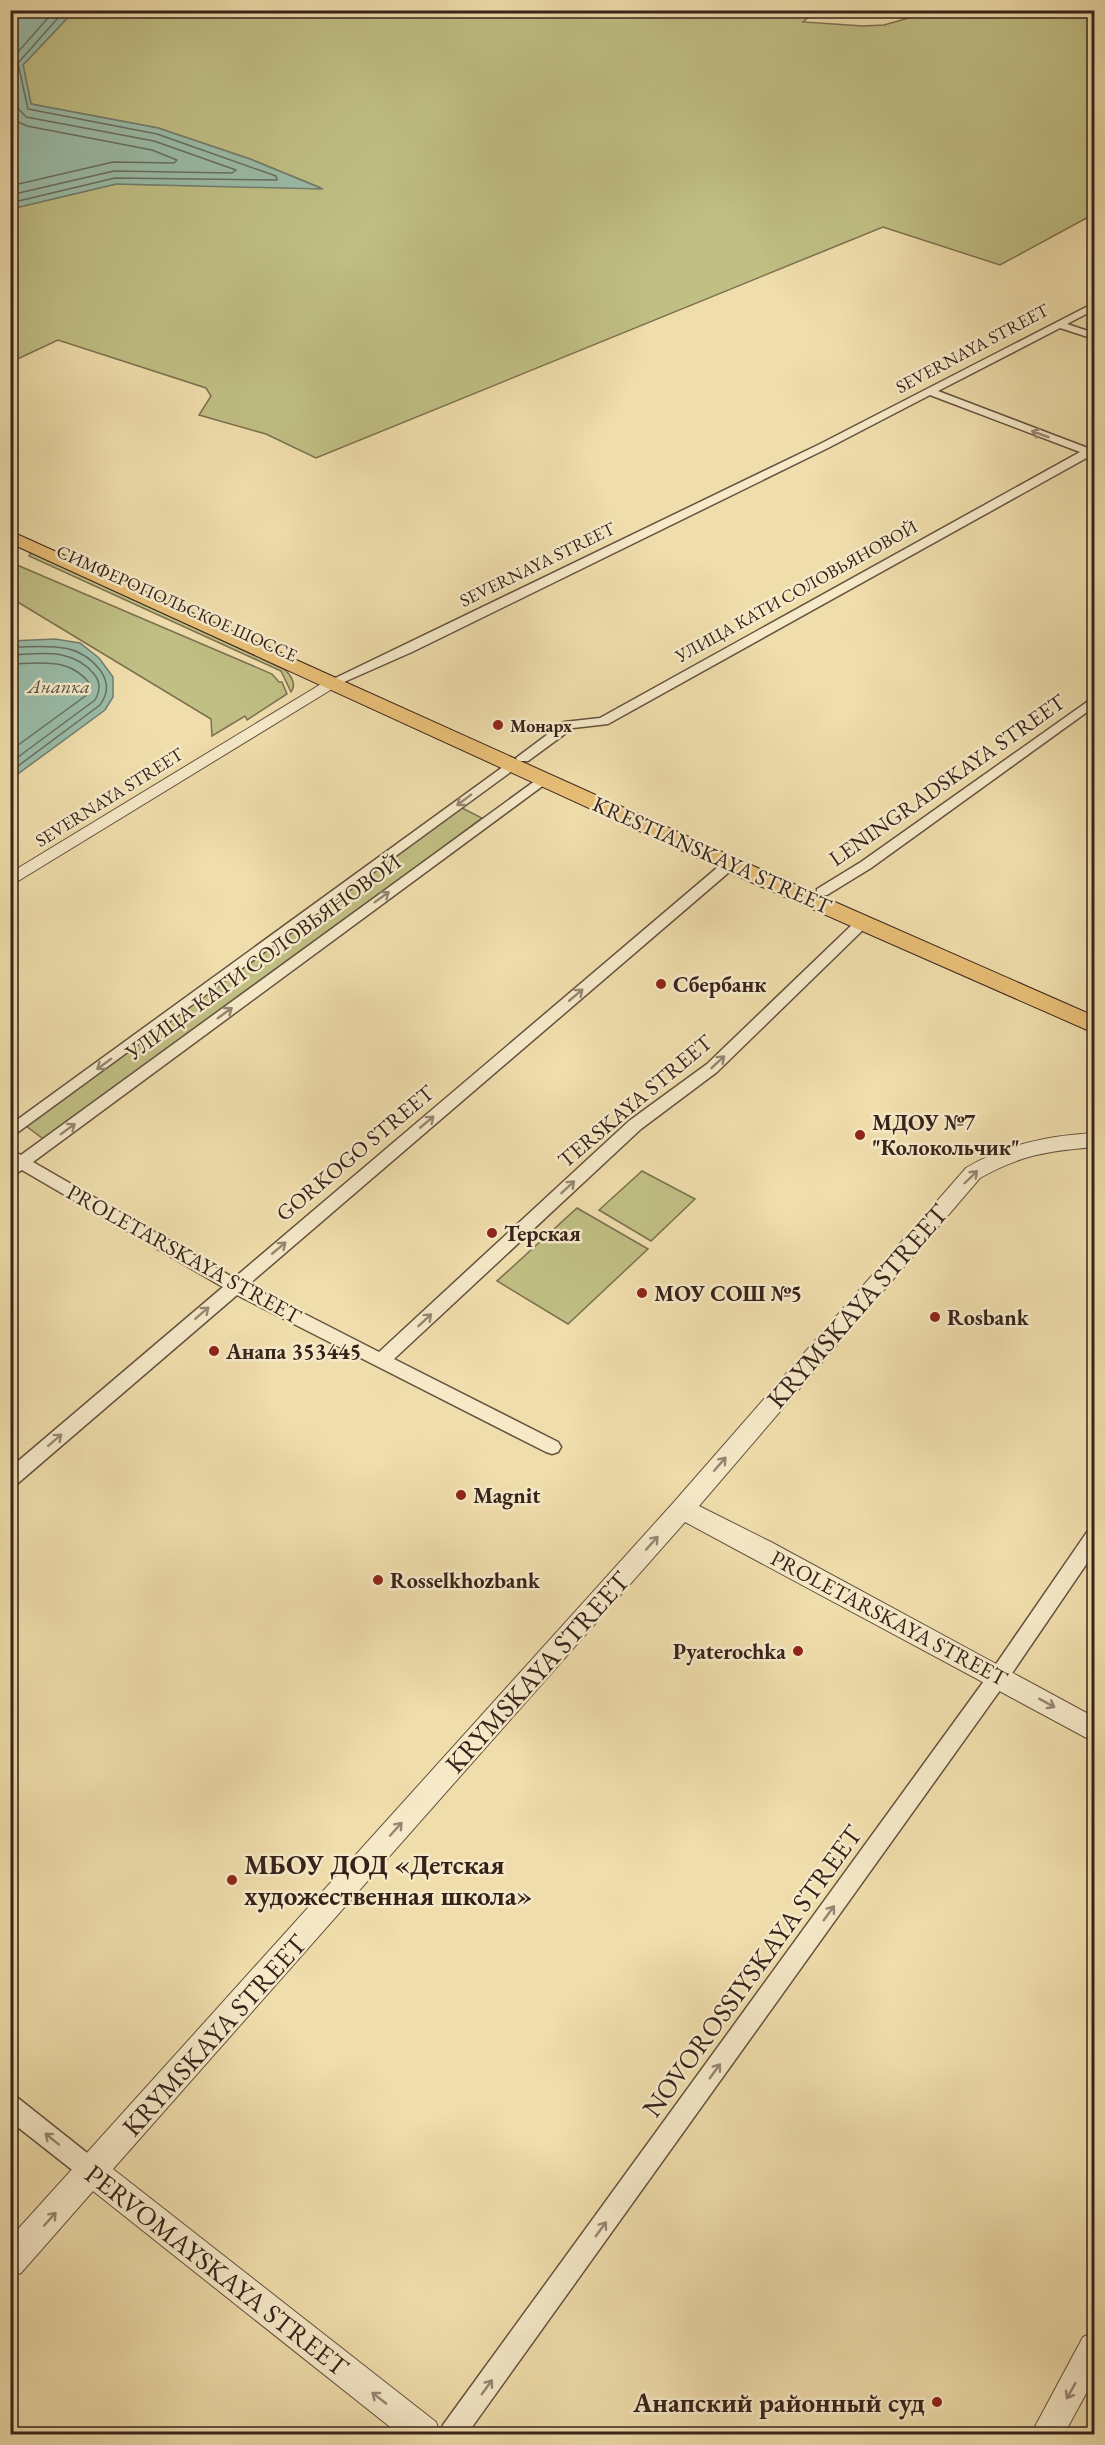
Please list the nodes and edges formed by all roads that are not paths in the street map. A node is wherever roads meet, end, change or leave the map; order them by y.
1 (1095, 306) edge
2 (1059, 324) junction
3 (1095, 336) edge
4 (932, 392) junction
5 (1092, 453) edge
6 (10, 528) edge
7 (10, 536) edge
8 (337, 680) junction
9 (1095, 701) edge
10 (517, 761) junction
11 (543, 779) junction
12 (730, 864) junction
13 (10, 881) edge
14 (822, 892) junction
15 (862, 923) junction
16 (1095, 1010) edge
17 (1095, 1025) edge
18 (10, 1133) edge
19 (1095, 1140) edge
20 (14, 1164) edge
21 (234, 1286) junction
22 (382, 1359) junction
23 (552, 1447) dead end
24 (10, 1479) edge
25 (682, 1509) junction
26 (1095, 1538) edge
27 (999, 1676) junction
28 (1095, 1730) edge
29 (10, 2106) edge
30 (93, 2172) junction
31 (10, 2262) edge
32 (1095, 2348) edge
33 (424, 2434) edge
34 (452, 2434) edge
35 (1047, 2434) edge

1 - 2 street, SEVERNAYA STREET
2 - 3 street
2 - 4 street, SEVERNAYA STREET
5 -> 4 street
4 - 8 street, SEVERNAYA STREET
5 - 10 street, УЛИЦА КАТИ СОЛОВЬЯНОВОЙ
6 - 8 main road, СИМФЕРОПОЛЬСКОЕ ШОССЕ
7 - 8 main road, СИМФЕРОПОЛЬСКОЕ ШОССЕ
8 - 10 main road, KRESTIANSKAYA STREET
8 - 13 street, SEVERNAYA STREET
9 - 14 street, LENINGRADSKAYA STREET
10 - 11 main road, KRESTIANSKAYA STREET
10 - 14 main road, KRESTIANSKAYA STREET
10 -> 18 street, УЛИЦА КАТИ СОЛОВЬЯНОВОЙ
11 - 12 main road, KRESTIANSKAYA STREET
20 -> 11 street, УЛИЦА КАТИ СОЛОВЬЯНОВОЙ
12 - 15 main road, KRESTIANSKAYA STREET
21 -> 12 street, GORKOGO STREET
14 - 16 main road, KRESTIANSKAYA STREET
15 - 17 main road, KRESTIANSKAYA STREET
22 -> 15 street, TERSKAYA STREET
25 -> 19 street, KRYMSKAYA STREET
20 - 21 street, PROLETARSKAYA STREET
21 - 22 street, PROLETARSKAYA STREET
24 -> 21 street, GORKOGO STREET
22 - 23 street, PROLETARSKAYA STREET
25 - 27 street, PROLETARSKAYA STREET
30 -> 25 street, KRYMSKAYA STREET
26 - 27 street, NOVOROSSIYSKAYA STREET
27 -> 28 street, PROLETARSKAYA STREET
34 -> 27 street, NOVOROSSIYSKAYA STREET
30 -> 29 street, PERVOMAYSKAYA STREET
31 -> 30 street, KRYMSKAYA STREET
33 -> 30 street, PERVOMAYSKAYA STREET
32 -> 35 street

